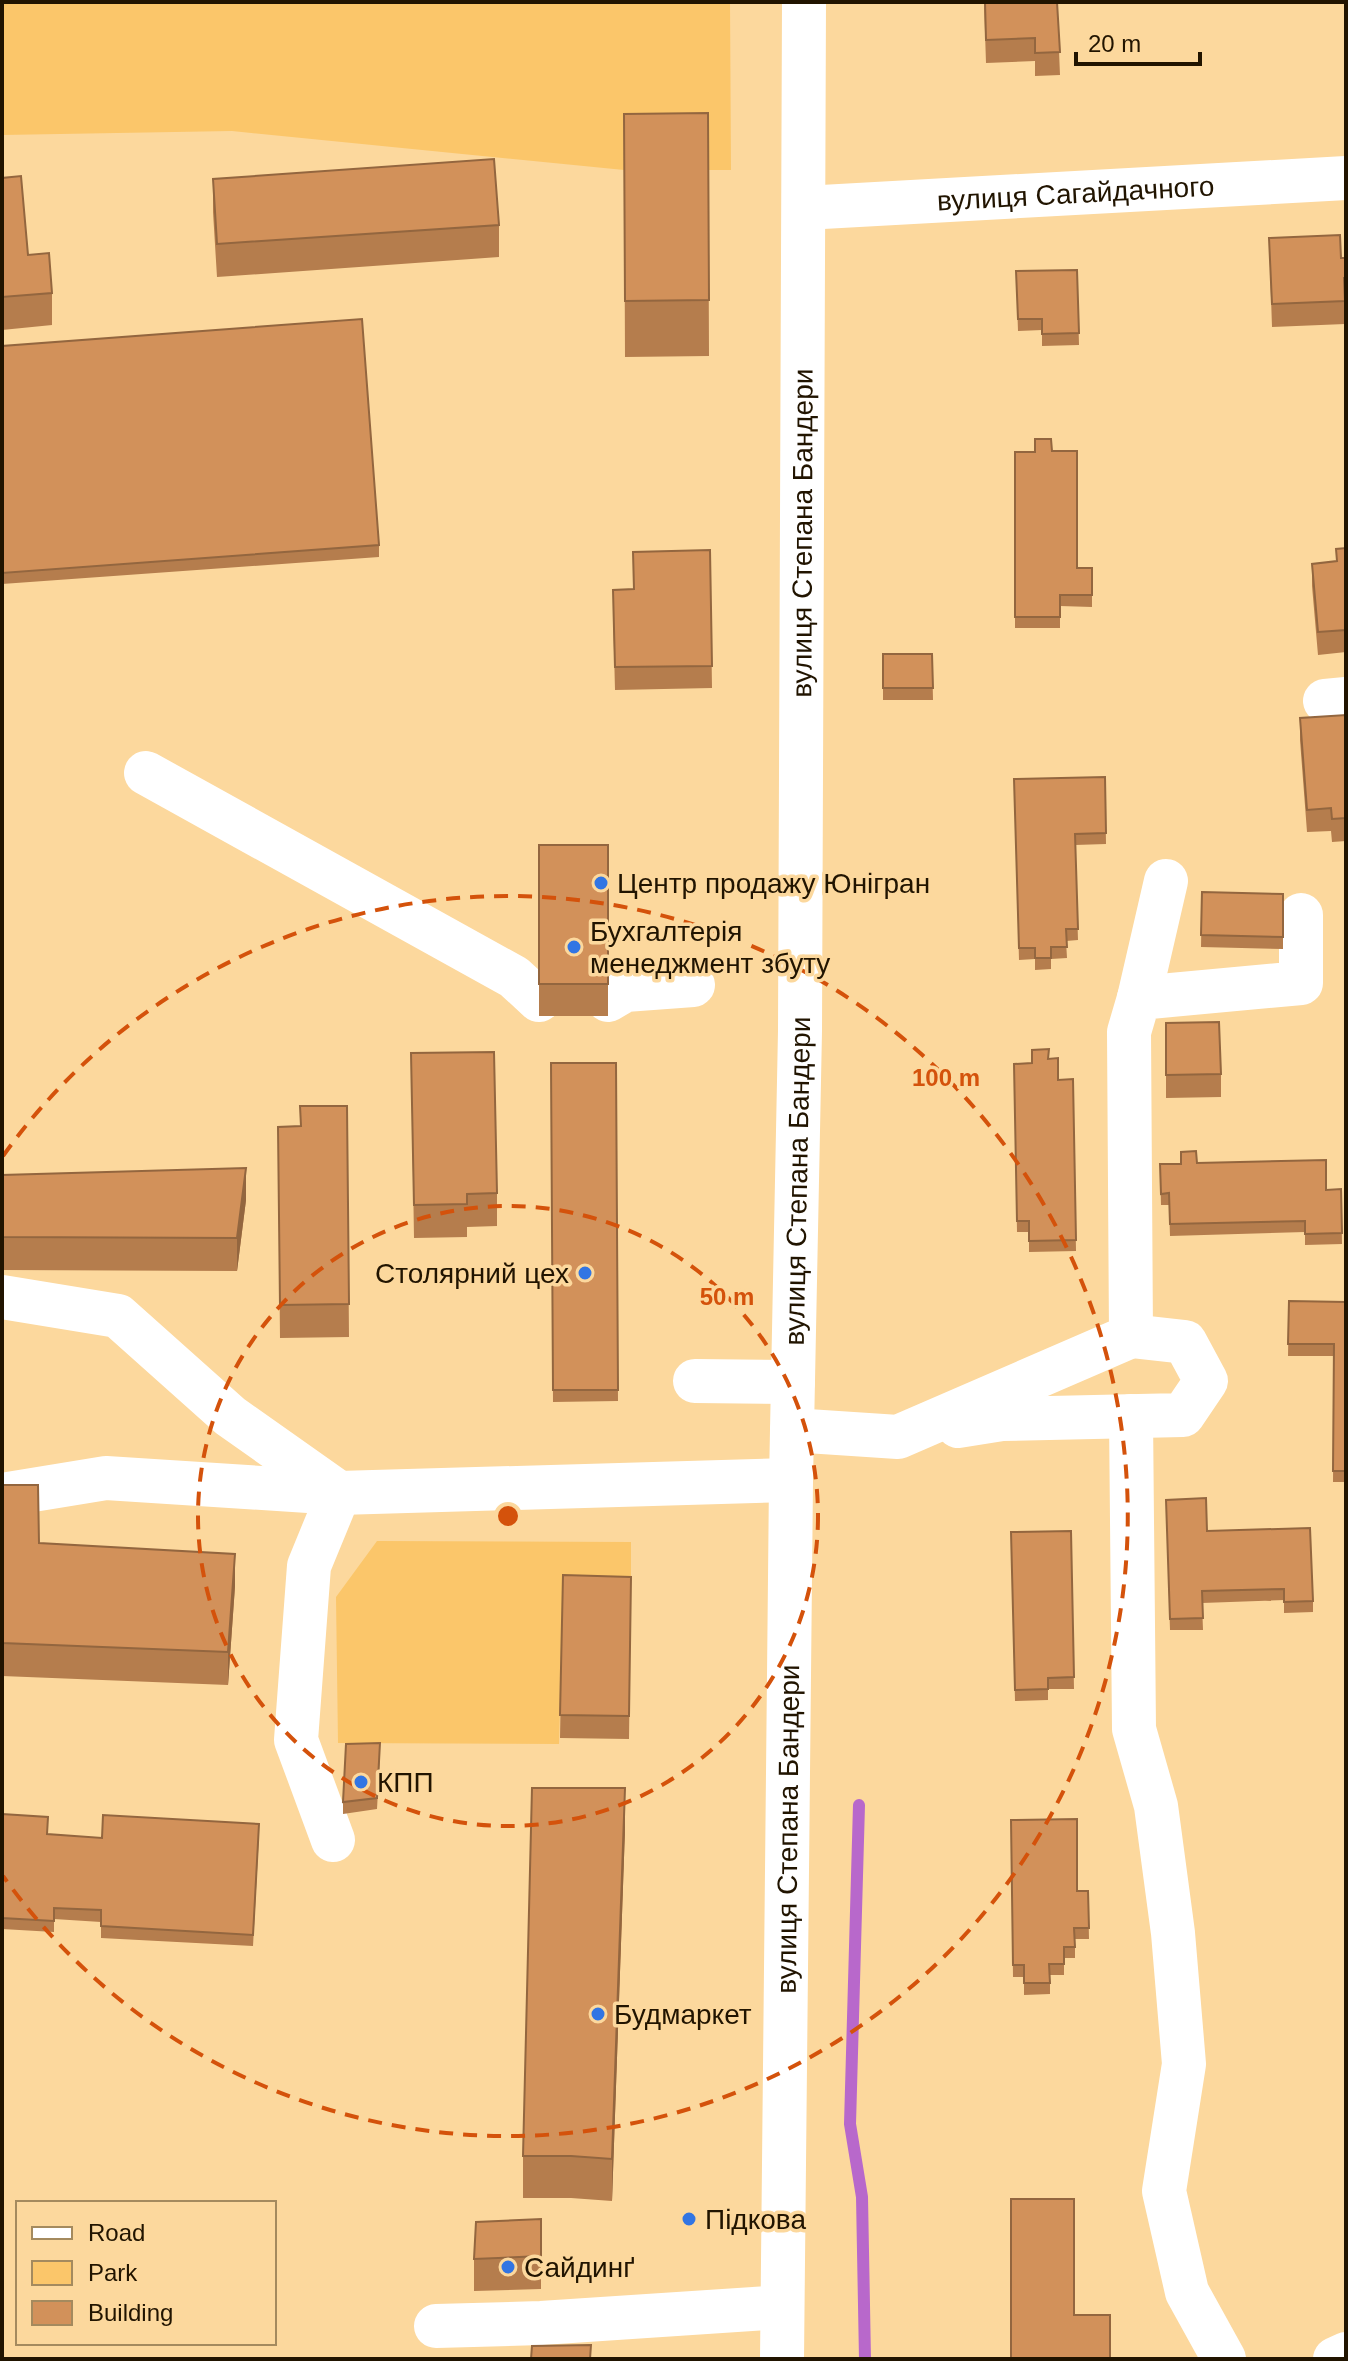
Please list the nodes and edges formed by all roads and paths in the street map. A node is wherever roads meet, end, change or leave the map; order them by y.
1 (804, 2) edge
2 (1346, 178) edge
3 (804, 208) junction
4 (146, 773) dead end
5 (1166, 881) dead end
6 (1301, 915) dead end
7 (531, 982) dead end
8 (693, 985) dead end
9 (613, 987) dead end
10 (1139, 998) junction
11 (2, 1297) edge
12 (1131, 1336) junction
13 (695, 1381) dead end
14 (793, 1382) junction
15 (1131, 1416) junction
16 (792, 1430) junction
17 (898, 1437) junction
18 (791, 1480) junction
19 (339, 1493) junction
20 (2, 1495) edge
21 (333, 1840) dead end
22 (782, 2307) junction
23 (436, 2326) dead end
24 (1346, 2354) edge
25 (782, 2359) edge
26 (1224, 2359) edge
27 (1335, 2359) edge

1 - 3 street, вулиця Степана Бандери
2 - 3 street, вулиця Сагайдачного
3 - 14 street, вулиця Степана Бандери
4 - 7 street
5 - 10 street
6 - 10 street
8 - 9 street
10 - 12 street
11 - 19 street
12 - 15 street
12 - 17 street
13 - 14 street
14 - 16 street, вулиця Степана Бандери
15 - 17 street
15 - 26 street
16 - 17 street
16 - 18 street, вулиця Степана Бандери
18 - 19 street
18 - 22 street, вулиця Степана Бандери
19 - 20 street
19 - 21 street
22 - 23 street
22 - 25 street, вулиця Степана Бандери
24 - 27 street

